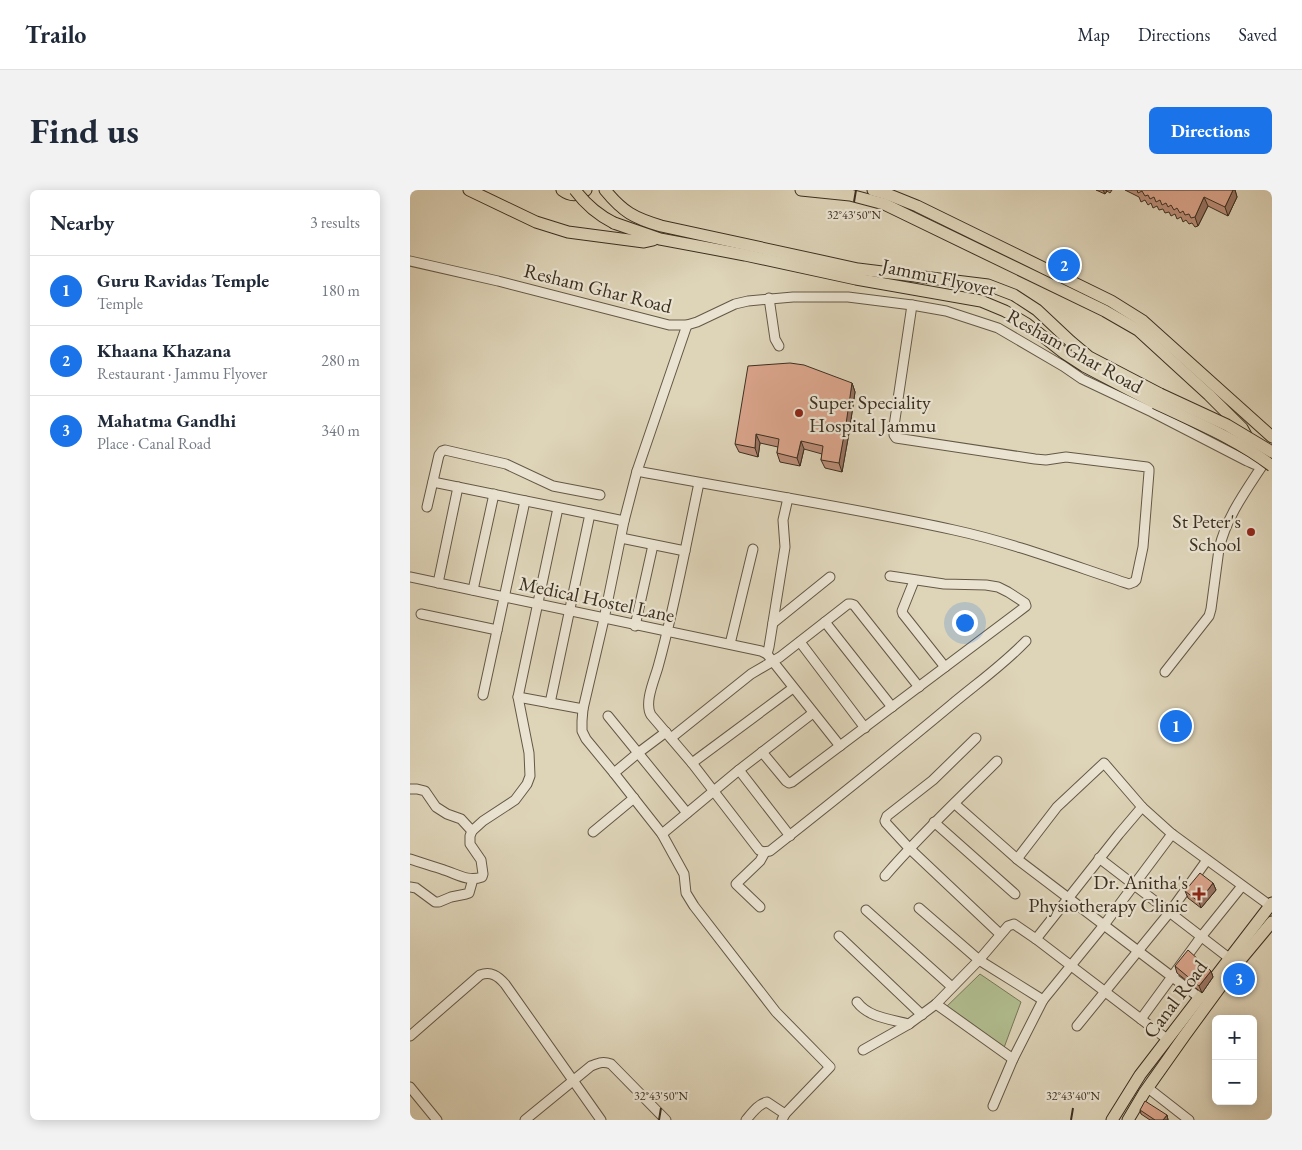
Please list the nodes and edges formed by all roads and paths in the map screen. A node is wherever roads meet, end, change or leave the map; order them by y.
1 (470, 190) edge
2 (604, 190) edge
3 (801, 190) edge
4 (873, 190) edge
5 (571, 191) edge
6 (660, 239) junction
7 (410, 261) edge
8 (769, 298) junction
9 (912, 305) junction
10 (687, 325) junction
11 (779, 346) dead end
12 (1272, 437) edge
13 (1272, 452) edge
14 (1269, 465) edge
15 (637, 471) junction
16 (433, 482) junction
17 (700, 483) junction
18 (458, 487) junction
19 (494, 494) junction
20 (600, 495) dead end
21 (788, 498) junction
22 (525, 501) junction
23 (427, 507) dead end
24 (558, 508) junction
25 (590, 514) junction
26 (624, 521) junction
27 (621, 538) junction
28 (653, 545) junction
29 (753, 549) dead end
30 (685, 551) junction
31 (890, 576) dead end
32 (410, 577) edge
33 (830, 577) dead end
34 (914, 581) junction
35 (438, 583) junction
36 (473, 590) junction
37 (504, 597) junction
38 (537, 604) junction
39 (570, 612) junction
40 (421, 614) dead end
41 (604, 619) junction
42 (825, 622) junction
43 (773, 623) junction
44 (635, 626) junction
45 (497, 630) junction
46 (668, 632) junction
47 (1026, 641) dead end
48 (800, 642) junction
49 (730, 644) junction
50 (770, 658) junction
51 (945, 667) junction
52 (1165, 672) dead end
53 (919, 687) junction
54 (793, 688) junction
55 (484, 695) dead end
56 (518, 697) junction
57 (550, 703) junction
58 (892, 707) junction
59 (583, 709) junction
60 (813, 713) junction
61 (608, 716) dead end
62 (865, 728) junction
63 (668, 735) junction
64 (976, 738) dead end
65 (840, 746) junction
66 (762, 752) junction
67 (638, 753) junction
68 (997, 761) dead end
69 (692, 763) junction
70 (739, 770) junction
71 (614, 772) junction
72 (410, 789) edge
73 (714, 791) junction
74 (634, 798) junction
75 (955, 804) junction
76 (1142, 807) junction
77 (687, 813) junction
78 (934, 822) junction
79 (472, 831) junction
80 (593, 832) dead end
81 (662, 834) junction
82 (1172, 834) junction
83 (790, 836) junction
84 (909, 848) junction
85 (765, 852) junction
86 (1099, 858) junction
87 (410, 859) edge
88 (1017, 859) junction
89 (1208, 860) junction
90 (885, 876) dead end
91 (473, 879) junction
92 (410, 886) edge
93 (1134, 886) junction
94 (1242, 886) junction
95 (1015, 894) dead end
96 (1069, 898) junction
97 (1271, 905) edge
98 (760, 907) dead end
99 (918, 908) dead end
100 (866, 910) dead end
101 (1169, 912) junction
102 (1272, 922) edge
103 (1104, 925) junction
104 (1000, 934) junction
105 (838, 936) dead end
106 (1201, 937) junction
107 (1036, 939) junction
108 (1139, 950) junction
109 (1230, 958) junction
110 (979, 960) junction
111 (1071, 966) junction
112 (1172, 977) junction
113 (952, 987) junction
114 (1105, 992) junction
115 (1200, 998) junction
116 (1042, 1000) junction
117 (857, 1002) dead end
118 (936, 1004) junction
119 (922, 1015) junction
120 (1141, 1019) junction
121 (909, 1024) junction
122 (1077, 1026) dead end
123 (410, 1036) edge
124 (1168, 1039) junction
125 (863, 1050) dead end
126 (1014, 1059) junction
127 (573, 1081) junction
128 (410, 1087) edge
129 (1148, 1088) junction
130 (992, 1106) dead end
131 (784, 1117) edge
132 (437, 1120) edge
133 (525, 1120) edge
134 (601, 1120) edge
135 (666, 1120) edge
136 (746, 1120) edge
137 (1112, 1120) edge
138 (1128, 1120) edge
139 (1189, 1120) edge

1 - 6 main road
2 - 5 main road
2 - 13 main road, Jammu Flyover, bridge
3 - 14 main road
4 - 12 main road
5 - 6 main road, Jammu Flyover, bridge
6 - 14 main road, Jammu Flyover, bridge
7 - 10 street, Resham Ghar Road
8 - 9 street, Resham Ghar Road
8 - 10 street, Resham Ghar Road
8 - 11 street
9 - 14 street, Resham Ghar Road
9 - 21 street
10 - 15 street
14 - 52 street
15 - 17 street
15 - 26 street
16 - 18 street
16 - 20 street
16 - 23 street
17 - 21 street
17 - 30 street
18 - 19 street
18 - 35 street
19 - 22 street
19 - 36 street
21 - 43 street
22 - 24 street
22 - 37 street
24 - 25 street
24 - 38 street
25 - 26 street
25 - 39 street
26 - 27 street
27 - 28 street
27 - 41 street
28 - 30 street
28 - 44 street
29 - 49 street
30 - 46 street
31 - 34 street
32 - 35 street, Medical Hostel Lane
33 - 43 street
34 - 51 street
34 - 51 street
35 - 36 street, Medical Hostel Lane
36 - 37 street, Medical Hostel Lane
37 - 38 street, Medical Hostel Lane
37 - 45 street
38 - 39 street, Medical Hostel Lane
38 - 56 street
39 - 41 street, Medical Hostel Lane
39 - 57 street
40 - 45 street
41 - 44 street, Medical Hostel Lane
41 - 59 street
42 - 48 street
42 - 53 street
42 - 58 street
43 - 50 street
44 - 46 street, Medical Hostel Lane
45 - 55 street
46 - 49 street, Medical Hostel Lane
46 - 63 street
47 - 83 street
48 - 50 street
48 - 62 street
49 - 50 street, Medical Hostel Lane
50 - 54 street
50 - 63 street
51 - 53 street
53 - 58 street
54 - 60 street
54 - 69 street
56 - 57 street
56 - 79 street
57 - 59 street
58 - 62 street
59 - 71 street
60 - 65 street
60 - 66 street
61 - 67 street
62 - 65 street
63 - 67 street
63 - 69 street
64 - 84 street
65 - 66 street
66 - 70 street
67 - 71 street
67 - 77 street
68 - 75 street
69 - 73 street
70 - 73 street
70 - 83 street
71 - 74 street
72 - 79 street
73 - 77 street
73 - 85 street
74 - 80 street
74 - 81 street
75 - 78 street
75 - 88 street
76 - 82 street
76 - 86 street
76 - 88 street
77 - 81 street
78 - 84 street
78 - 95 street
79 - 91 street
81 - 131 street
82 - 89 street
82 - 93 street
83 - 85 street
84 - 90 street
84 - 104 street
85 - 98 street
86 - 93 street
86 - 96 street
87 - 91 street
88 - 96 street
89 - 94 street
89 - 101 street
91 - 92 street
93 - 101 street
93 - 103 street
94 - 97 street
94 - 106 street
96 - 103 street
96 - 107 street
97 - 109 main road, Canal Road
99 - 110 street
100 - 113 street
101 - 106 street
101 - 108 street
102 - 129 main road, Canal Road
103 - 108 street
103 - 111 street
104 - 107 street
104 - 110 street
105 - 119 street
106 - 109 street
106 - 112 street
107 - 111 street
108 - 112 street
108 - 114 street
109 - 115 main road, Canal Road
110 - 113 street
110 - 116 street
111 - 114 street
111 - 116 street
112 - 115 street
112 - 120 street
113 - 118 street
114 - 120 street
114 - 122 street
115 - 124 main road, Canal Road
116 - 126 street
117 - 121 street
118 - 119 street
118 - 126 street
119 - 121 street
120 - 124 street
121 - 125 street
123 - 127 street
124 - 137 main road, Canal Road
126 - 130 street
127 - 133 street
127 - 134 street
127 - 135 street
128 - 132 street
129 - 138 main road, Canal Road
129 - 139 street
131 - 136 street

